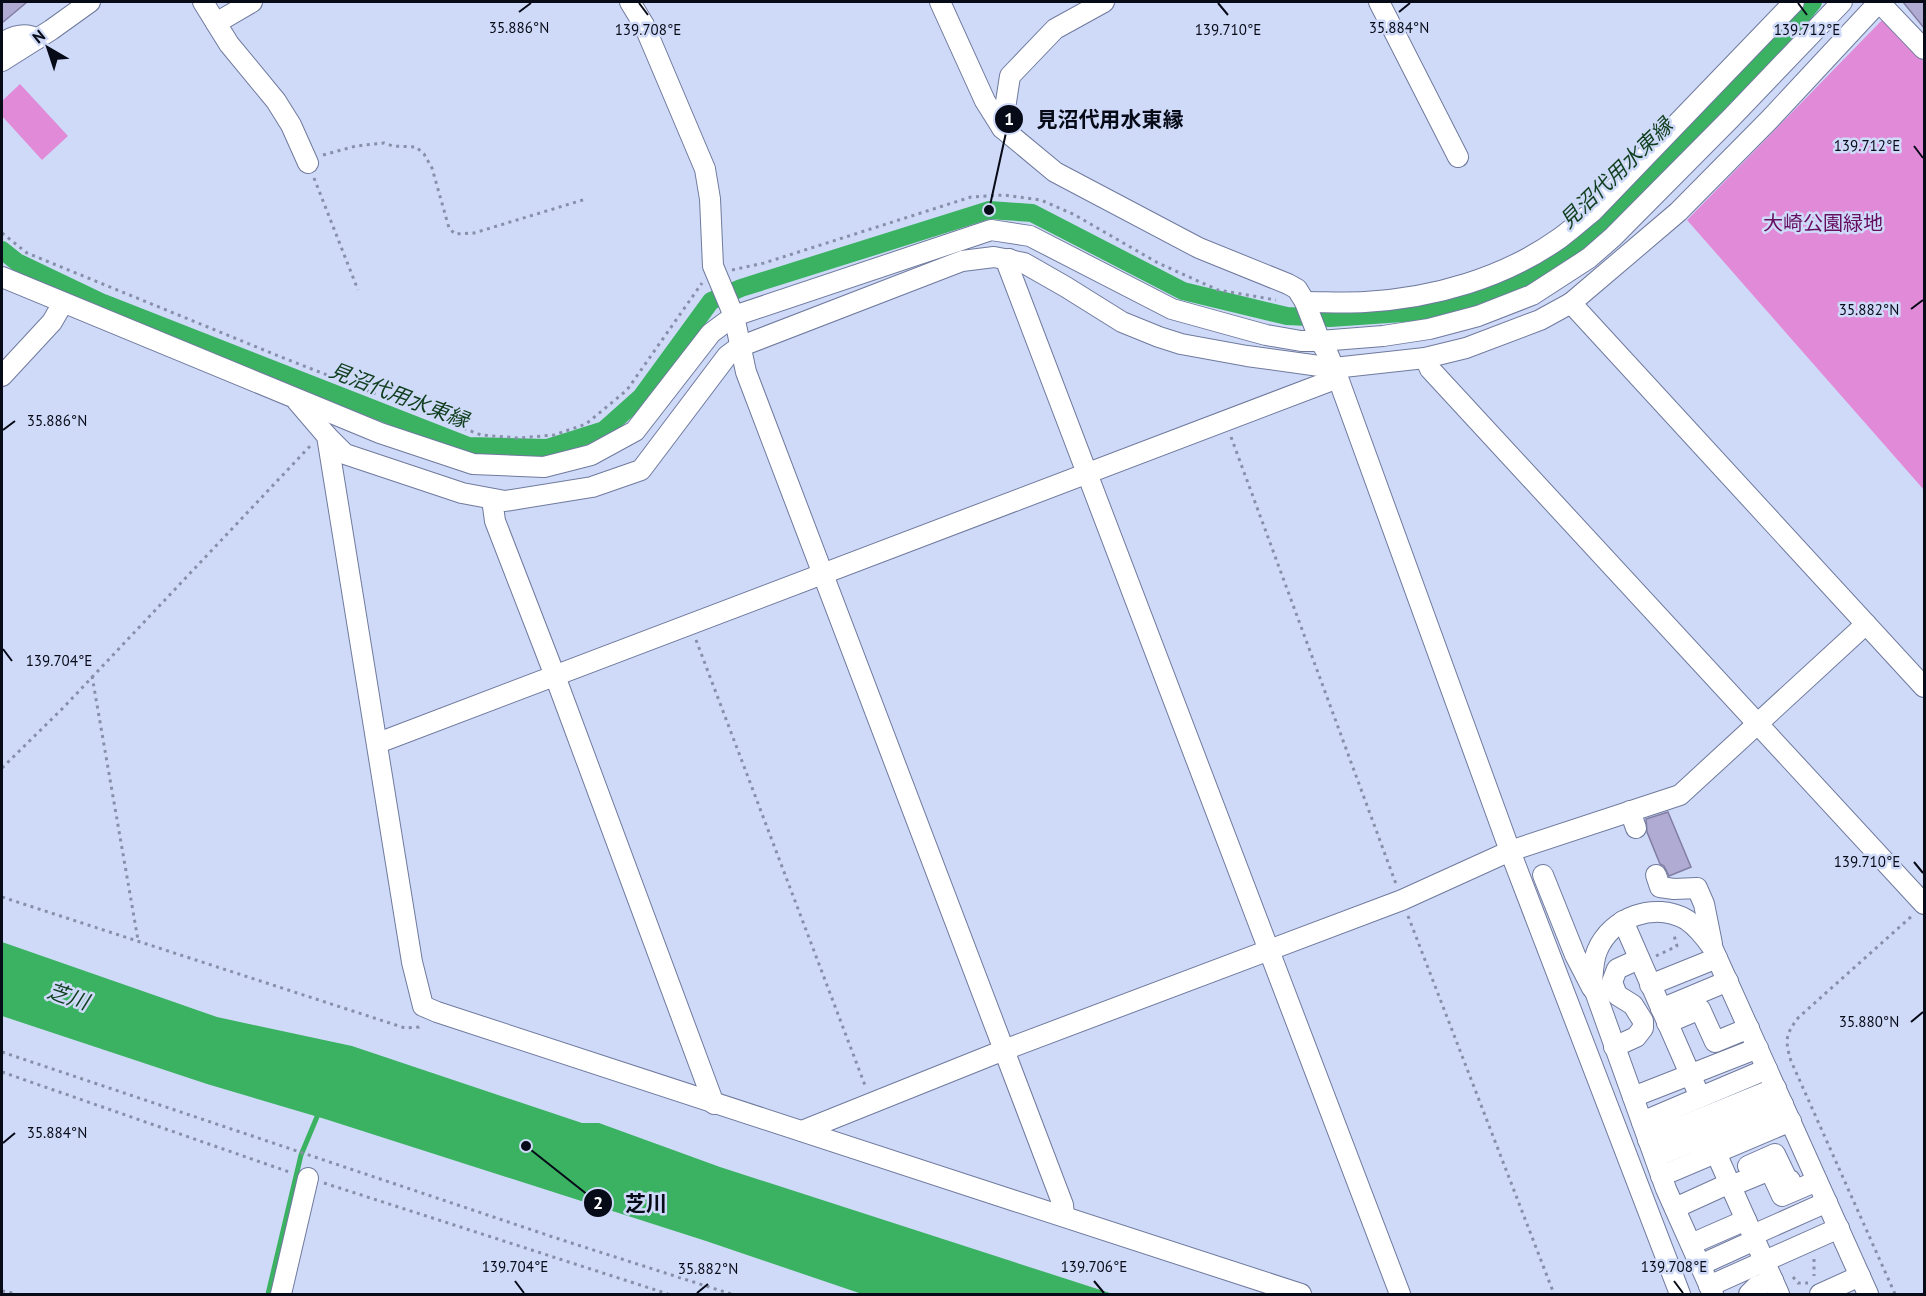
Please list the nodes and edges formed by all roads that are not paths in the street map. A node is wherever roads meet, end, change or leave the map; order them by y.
1 (90, 2) edge
2 (203, 2) edge
3 (252, 2) edge
4 (630, 2) edge
5 (940, 2) edge
6 (1104, 2) edge
7 (1379, 2) edge
8 (1794, 2) edge
9 (1842, 2) edge
10 (216, 24) junction
11 (37, 39) junction
12 (2, 43) edge
13 (1924, 49) edge
14 (2, 61) edge
15 (1002, 128) junction
16 (1458, 157) dead end
17 (308, 161) road end
18 (1008, 259) junction
19 (2, 277) edge
20 (63, 303) junction
21 (1570, 303) junction
22 (1306, 304) junction
23 (732, 312) junction
24 (1319, 338) junction
25 (740, 347) junction
26 (1425, 358) junction
27 (1336, 373) junction
28 (2, 376) edge
29 (296, 399) junction
30 (325, 434) junction
31 (1088, 472) junction
32 (492, 499) junction
33 (822, 573) junction
34 (1866, 624) junction
35 (555, 676) junction
36 (1924, 687) edge
37 (1758, 723) junction
38 (378, 743) junction
39 (1510, 851) junction
40 (1543, 875) dead end
41 (1656, 875) dead end
42 (1920, 909) edge
43 (1623, 921) junction
44 (1268, 951) junction
45 (1715, 952) junction
46 (1640, 960) junction
47 (1688, 977) junction
48 (1728, 981) junction
49 (1650, 985) junction
50 (1596, 996) junction
51 (1664, 1016) junction
52 (1749, 1028) junction
53 (1614, 1047) junction
54 (1758, 1048) junction
55 (1004, 1050) junction
56 (1767, 1069) junction
57 (1690, 1074) junction
58 (1633, 1097) junction
59 (1700, 1097) junction
60 (714, 1104) junction
61 (1783, 1104) junction
62 (802, 1131) junction
63 (1648, 1140) junction
64 (1716, 1153) junction
65 (1815, 1175) junction
66 (1662, 1176) junction
67 (308, 1178) road end
68 (1729, 1182) junction
69 (1827, 1202) junction
70 (1674, 1208) junction
71 (1064, 1216) junction
72 (1839, 1228) junction
73 (1751, 1232) junction
74 (1721, 1236) junction
75 (1691, 1245) junction
76 (1764, 1261) junction
77 (1700, 1265) junction
78 (1860, 1276) junction
79 (1782, 1282) edge
80 (1822, 1289) edge
81 (1711, 1290) edge
82 (281, 1294) edge
83 (1301, 1294) edge
84 (1400, 1294) edge
85 (1680, 1294) edge
86 (1749, 1294) edge
87 (1869, 1294) edge

1 - 11 street
2 - 10 street
3 - 10 street
4 - 23 street
5 - 15 street
6 - 15 street
7 - 16 street
8 - 22 street
9 - 24 street
10 - 17 street
11 - 12 street
11 - 14 street
13 - 21 street
15 - 22 street
18 - 25 street
18 - 27 street
18 - 31 street
19 - 20 street
20 - 28 street
20 - 29 street
21 - 26 street
21 - 34 street
22 - 24 street
23 - 24 street
23 - 25 street
23 - 29 street
24 - 27 street
25 - 32 street
25 - 33 street
26 - 27 street
26 - 37 street
27 - 31 street
27 - 39 street
29 - 30 street
30 - 32 street
30 - 38 street
31 - 33 street
31 - 44 street
32 - 35 street
33 - 35 street
33 - 55 street
34 - 36 street
34 - 37 street
35 - 38 street
35 - 60 street
37 - 39 street
37 - 42 street
38 - 60 street
39 - 44 street
39 - 85 street
40 - 50 street
41 - 45 street
43 - 45 street
43 - 46 street
43 - 50 street
44 - 55 street
44 - 84 street
45 - 47 street
45 - 48 street
46 - 49 street
46 - 53 street
47 - 48 street
47 - 49 street
47 - 51 street
48 - 52 street
49 - 51 street
50 - 53 street
51 - 52 street
51 - 57 street
52 - 54 street
53 - 58 street
54 - 56 street
54 - 57 street
55 - 62 street
55 - 71 street
56 - 59 street
56 - 61 street
57 - 58 street
57 - 59 street
58 - 63 street
59 - 63 street
60 - 62 street
61 - 63 street
61 - 64 street
61 - 65 street
62 - 71 street
63 - 66 street
64 - 66 street
64 - 68 street
65 - 68 street
65 - 69 street
66 - 70 street
67 - 82 street
68 - 70 street
68 - 73 street
69 - 72 street
69 - 73 street
70 - 75 street
71 - 83 street
72 - 76 street
72 - 78 street
73 - 74 street
73 - 76 street
74 - 75 street
74 - 77 street
75 - 77 street
76 - 79 street
76 - 81 street
77 - 81 street
78 - 80 street
78 - 87 street
79 - 86 street

